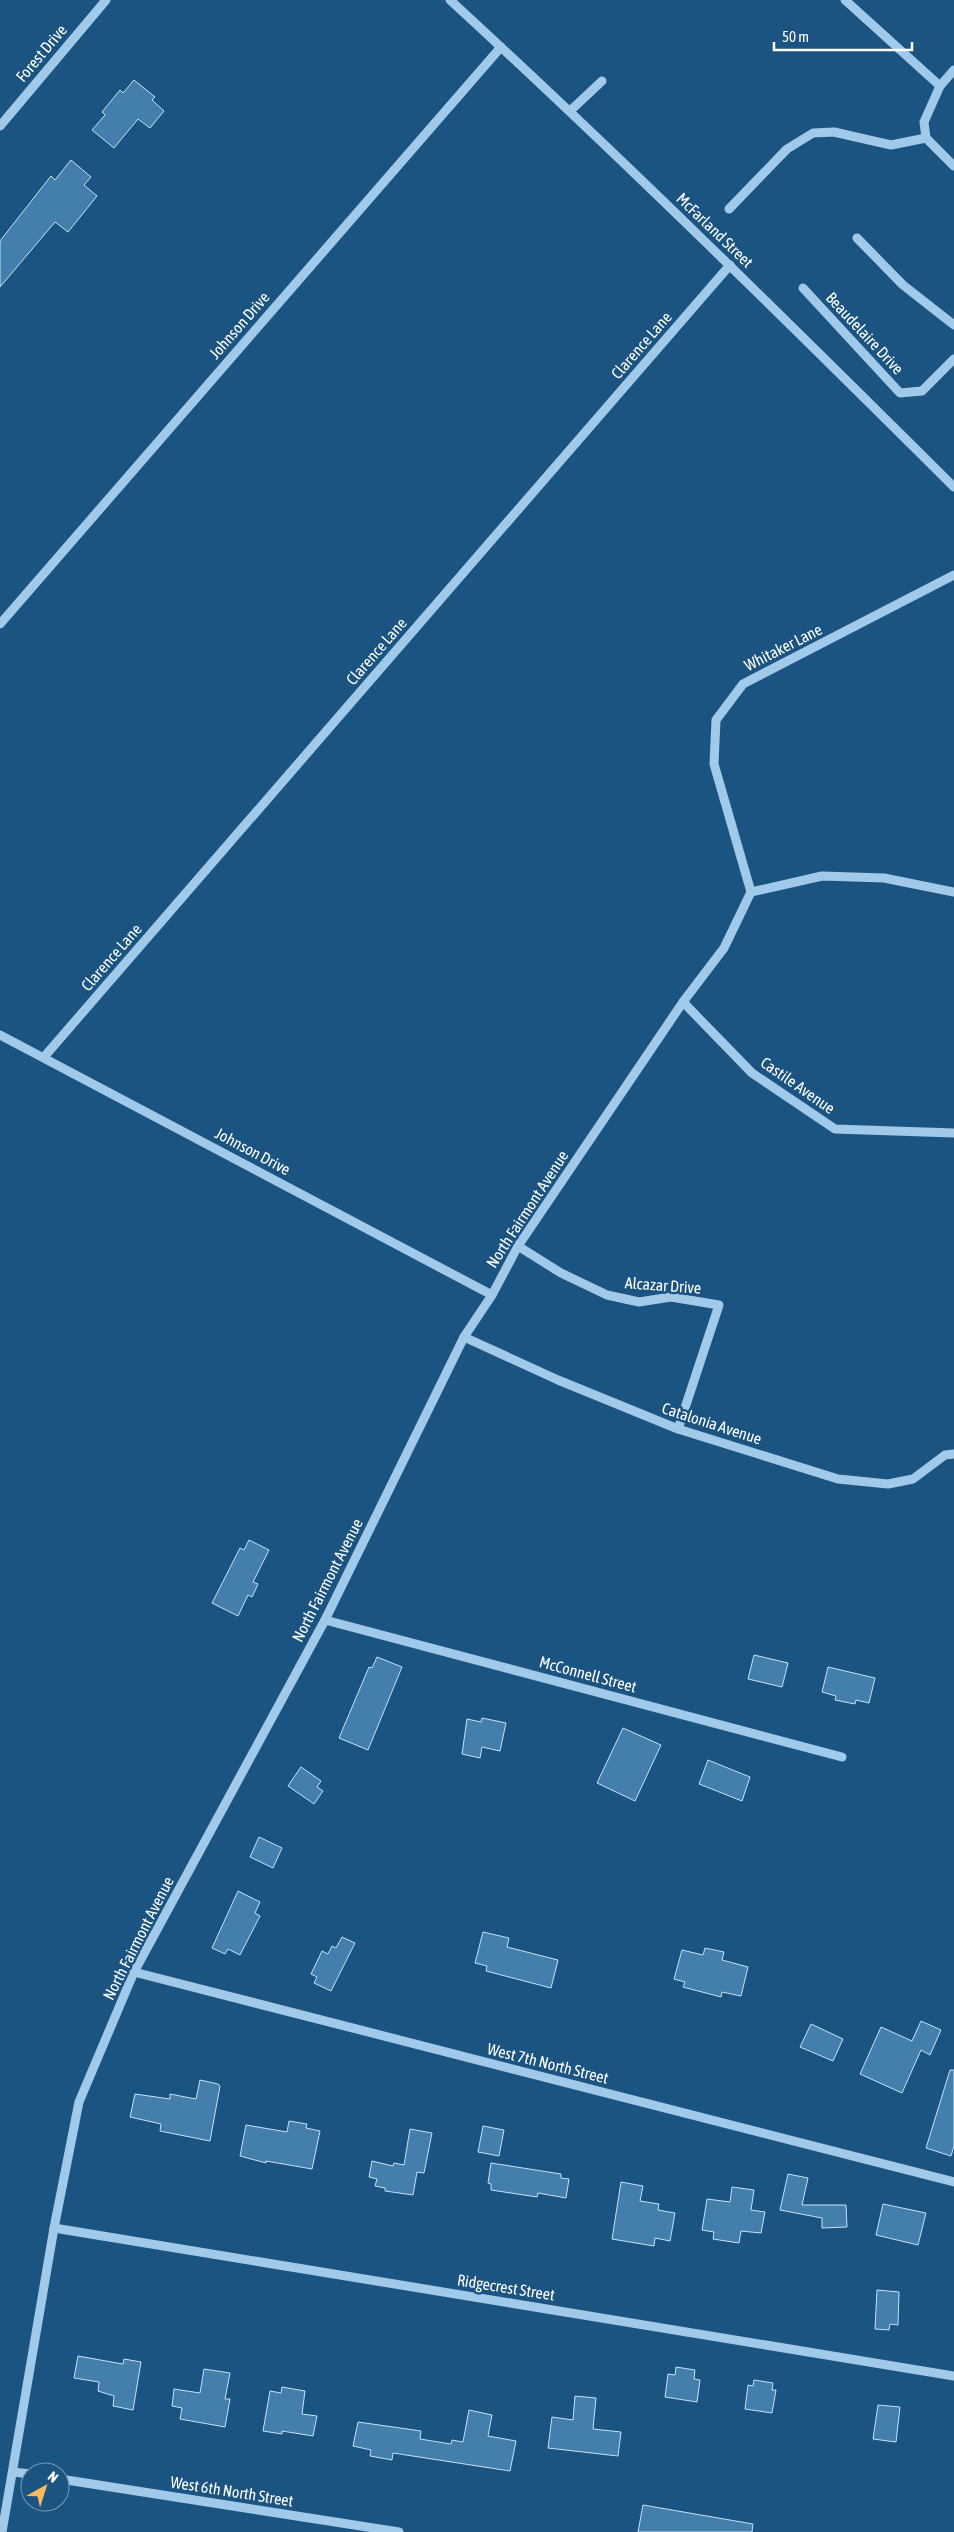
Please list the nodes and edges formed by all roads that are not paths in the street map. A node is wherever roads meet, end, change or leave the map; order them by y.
1 (106, 0) edge
2 (450, 0) edge
3 (844, 0) edge
4 (501, 47) junction
5 (954, 70) edge
6 (602, 81) dead end
7 (940, 86) junction
8 (570, 111) junction
9 (0, 126) edge
10 (926, 138) junction
11 (954, 166) edge
12 (729, 210) dead end
13 (857, 238) dead end
14 (730, 265) junction
15 (803, 288) dead end
16 (954, 325) edge
17 (954, 359) edge
18 (954, 487) edge
19 (954, 575) edge
20 (0, 624) edge
21 (751, 892) junction
22 (954, 892) edge
23 (683, 1002) junction
24 (0, 1035) edge
25 (44, 1057) junction
26 (954, 1133) edge
27 (518, 1246) junction
28 (492, 1295) junction
29 (464, 1338) junction
30 (678, 1429) junction
31 (954, 1454) edge
32 (325, 1620) junction
33 (842, 1757) dead end
34 (134, 1972) junction
35 (954, 2182) edge
36 (54, 2228) junction
37 (954, 2376) edge
38 (13, 2472) junction
39 (20, 2473) edge
40 (70, 2481) edge
41 (2, 2532) edge
42 (399, 2532) edge

1 - 9 street, Forest Drive
2 - 4 street, McFarland Street
3 - 7 street
4 - 8 street, McFarland Street
4 - 20 street, Johnson Drive
5 - 7 street
6 - 8 street
7 - 10 street
8 - 14 street, McFarland Street
10 - 11 street
10 - 12 street
13 - 16 street
14 - 18 street, McFarland Street
14 - 25 street, Clarence Lane
15 - 17 street, Beaudelaire Drive
19 - 21 street, Whitaker Lane
21 - 22 street
21 - 23 street, North Fairmont Avenue
23 - 26 street, Castile Avenue
23 - 27 street, North Fairmont Avenue
24 - 25 street, Johnson Drive
25 - 28 street, Johnson Drive
27 - 28 street, North Fairmont Avenue
27 - 30 street, Alcazar Drive
28 - 29 street, North Fairmont Avenue
29 - 30 street, Catalonia Avenue
29 - 32 street, North Fairmont Avenue
30 - 31 street, Catalonia Avenue
32 - 33 street, McConnell Street
32 - 34 street, North Fairmont Avenue
34 - 35 street, West 7th North Street
34 - 36 street, North Fairmont Avenue
36 - 37 street, Ridgecrest Street
36 - 38 street, North Fairmont Avenue
38 - 39 street
38 - 41 street, North Fairmont Avenue
40 - 42 street, West 6th North Street

